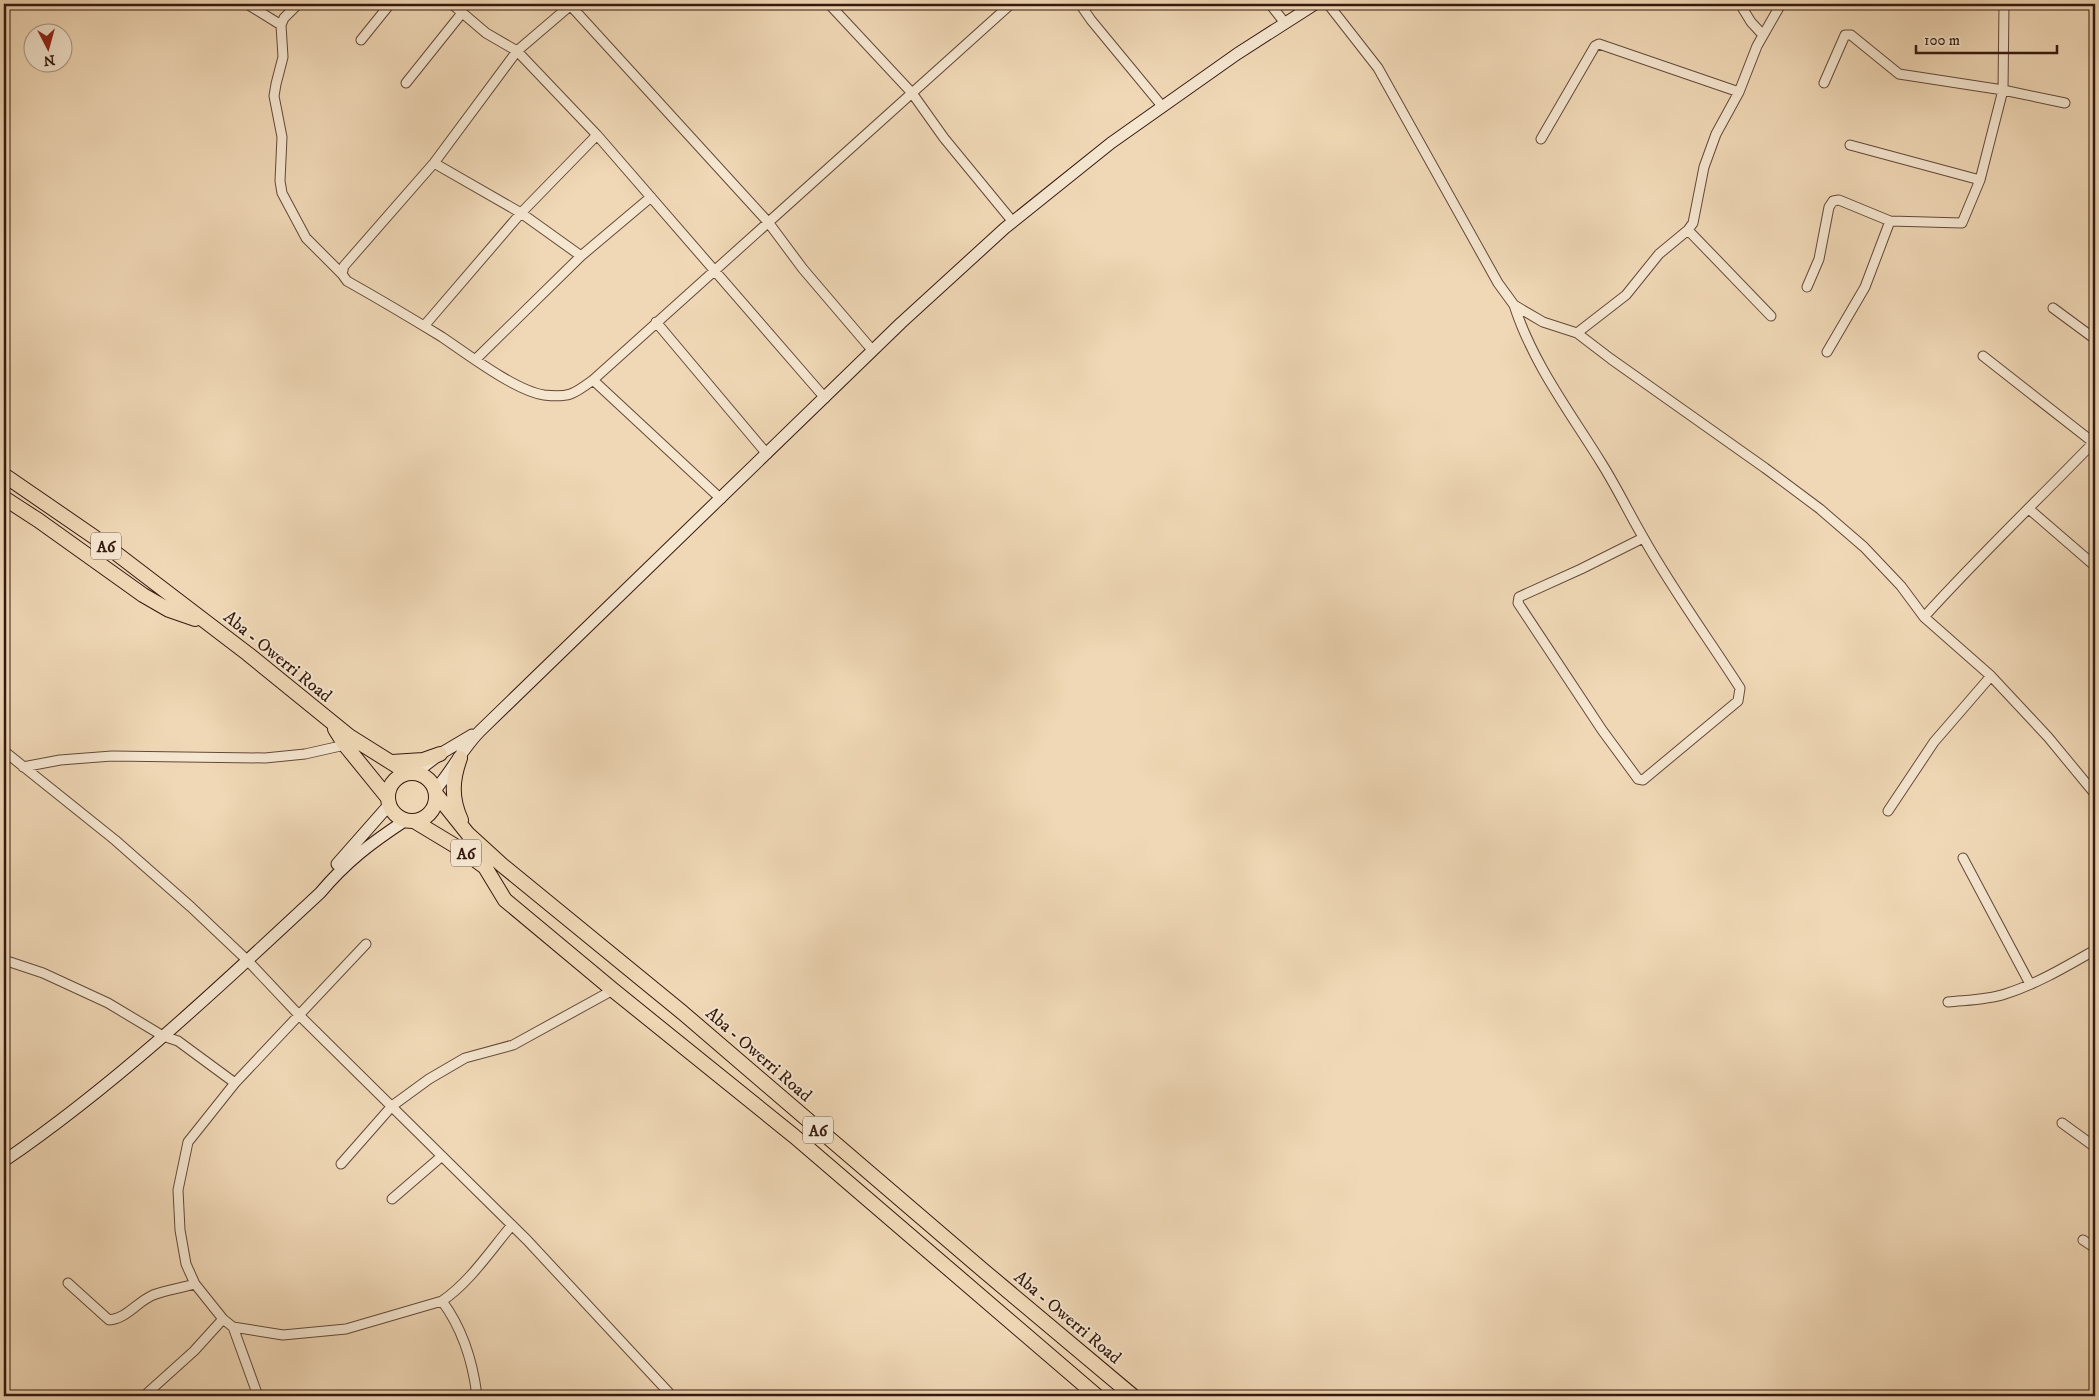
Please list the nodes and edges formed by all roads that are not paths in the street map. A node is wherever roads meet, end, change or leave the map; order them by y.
1 (247, 4) edge
2 (298, 4) edge
3 (390, 4) edge
4 (452, 4) edge
5 (829, 4) edge
6 (1011, 4) edge
7 (1080, 4) edge
8 (1270, 4) edge
9 (1315, 4) edge
10 (1328, 4) edge
11 (1740, 4) edge
12 (1781, 4) edge
13 (2004, 4) edge
14 (571, 5) edge
15 (462, 13) junction
16 (1285, 23) junction
17 (281, 25) junction
18 (1763, 35) junction
19 (361, 40) dead end
20 (517, 51) junction
21 (406, 83) dead end
22 (1824, 83) dead end
23 (2003, 90) junction
24 (1739, 92) junction
25 (912, 93) junction
26 (2065, 103) dead end
27 (1162, 106) junction
28 (597, 135) junction
29 (1542, 139) dead end
30 (1850, 145) dead end
31 (434, 163) junction
32 (1980, 180) junction
33 (651, 197) junction
34 (521, 213) junction
35 (1890, 221) junction
36 (768, 222) junction
37 (1013, 222) junction
38 (1688, 230) junction
39 (581, 256) junction
40 (714, 269) junction
41 (342, 274) junction
42 (1807, 287) dead end
43 (1514, 305) junction
44 (2053, 308) dead end
45 (1771, 316) dead end
46 (656, 322) junction
47 (424, 326) junction
48 (1577, 333) junction
49 (2095, 340) edge
50 (873, 351) junction
51 (1827, 352) dead end
52 (1983, 356) dead end
53 (476, 359) junction
54 (593, 380) junction
55 (825, 398) junction
56 (2094, 442) edge
57 (767, 454) junction
58 (4, 475) edge
59 (4, 498) edge
60 (721, 499) junction
61 (2029, 510) junction
62 (1643, 538) junction
63 (2095, 566) edge
64 (1924, 617) junction
65 (205, 622) junction
66 (1991, 676) junction
67 (326, 719) junction
68 (480, 731) junction
69 (345, 745) junction
70 (4, 751) edge
71 (440, 754) junction
72 (460, 758) junction
73 (392, 762) junction
74 (24, 767) junction
75 (411, 773) junction
76 (435, 792) junction
77 (2095, 794) edge
78 (388, 802) junction
79 (1888, 811) dead end
80 (410, 821) junction
81 (468, 834) junction
82 (1963, 858) dead end
83 (320, 893) junction
84 (366, 944) dead end
85 (2095, 950) edge
86 (4, 960) edge
87 (248, 961) junction
88 (2030, 984) junction
89 (613, 990) junction
90 (1948, 1002) dead end
91 (298, 1014) junction
92 (163, 1036) junction
93 (235, 1083) junction
94 (392, 1106) junction
95 (2062, 1123) dead end
96 (2095, 1147) edge
97 (442, 1156) junction
98 (4, 1160) edge
99 (341, 1164) dead end
100 (392, 1200) dead end
101 (512, 1225) junction
102 (2083, 1240) dead end
103 (2095, 1248) edge
104 (984, 1271) junction
105 (68, 1283) dead end
106 (194, 1284) junction
107 (969, 1286) junction
108 (442, 1302) junction
109 (223, 1319) junction
110 (233, 1327) junction
111 (144, 1396) edge
112 (258, 1396) edge
113 (477, 1396) edge
114 (672, 1396) edge
115 (1096, 1396) edge
116 (1133, 1396) edge

1 - 17 street
2 - 17 street
3 - 19 street
4 - 15 street
5 - 25 street
6 - 25 street
7 - 27 street
8 - 16 street
9 - 16 main road
10 - 43 street
11 - 18 street
12 - 18 street
13 - 23 street
14 - 20 street
14 - 36 street
15 - 20 street
15 - 21 street
16 - 27 main road
17 - 41 street
18 - 24 street
20 - 28 street
20 - 31 street
22 - 23 street
23 - 26 street
23 - 32 street
24 - 29 street
24 - 38 street
25 - 36 street
25 - 37 street
27 - 37 main road
28 - 33 street
28 - 34 street
30 - 32 street
31 - 34 street
31 - 41 street
32 - 35 street
33 - 39 street
33 - 40 street
34 - 39 street
34 - 47 street
35 - 42 street
35 - 51 street
36 - 40 street
36 - 50 street
37 - 50 main road
38 - 45 street
38 - 48 street
39 - 53 street
40 - 46 street
40 - 55 street
41 - 47 street
43 - 48 street
43 - 62 street
44 - 49 street
46 - 54 street
46 - 57 street
47 - 53 street
48 - 64 street
50 - 55 main road
52 - 56 street
53 - 54 street
54 - 60 street
55 - 57 main road
56 - 61 street
57 - 60 main road
58 - 65 highway, Aba - Owerri Road / A6
59 - 65 highway, Aba - Owerri Road / A6
60 - 68 main road
61 - 63 street
61 - 64 street
62 - 62 street
64 - 66 street
65 - 67 highway, Aba - Owerri Road / A6
66 - 77 street
66 - 79 street
67 - 69 highway, Aba - Owerri Road / A6
67 - 73 highway, Aba - Owerri Road / A6
68 - 71 main road
68 - 72 main road
69 - 74 street
69 - 78 highway, Aba - Owerri Road / A6
70 - 74 street
71 - 73 highway
71 - 75 main road
72 - 76 main road
72 - 81 highway
73 - 75 highway, Aba - Owerri Road / A6
74 - 87 street
75 - 76 highway, Aba - Owerri Road / A6
75 - 78 highway
76 - 80 highway
76 - 81 highway, Aba - Owerri Road / A6
78 - 80 highway, Aba - Owerri Road / A6
78 - 83 main road
80 - 83 main road
80 - 89 highway, Aba - Owerri Road / A6
81 - 104 highway, Aba - Owerri Road / A6
82 - 88 street
83 - 87 main road
84 - 91 street
85 - 88 street
86 - 92 street
87 - 91 street
87 - 92 main road
88 - 90 street
89 - 94 street
89 - 107 highway, Aba - Owerri Road / A6
91 - 93 street
91 - 94 street
92 - 93 street
92 - 98 main road
93 - 106 street
94 - 97 street
94 - 99 street
95 - 96 street
97 - 100 street
97 - 101 street
101 - 108 street
101 - 114 street
102 - 103 street
104 - 107 highway
104 - 116 highway, Aba - Owerri Road / A6
105 - 106 street
106 - 109 street
107 - 115 highway, Aba - Owerri Road / A6
108 - 110 street
108 - 113 street
109 - 110 street
109 - 111 street
110 - 112 street

